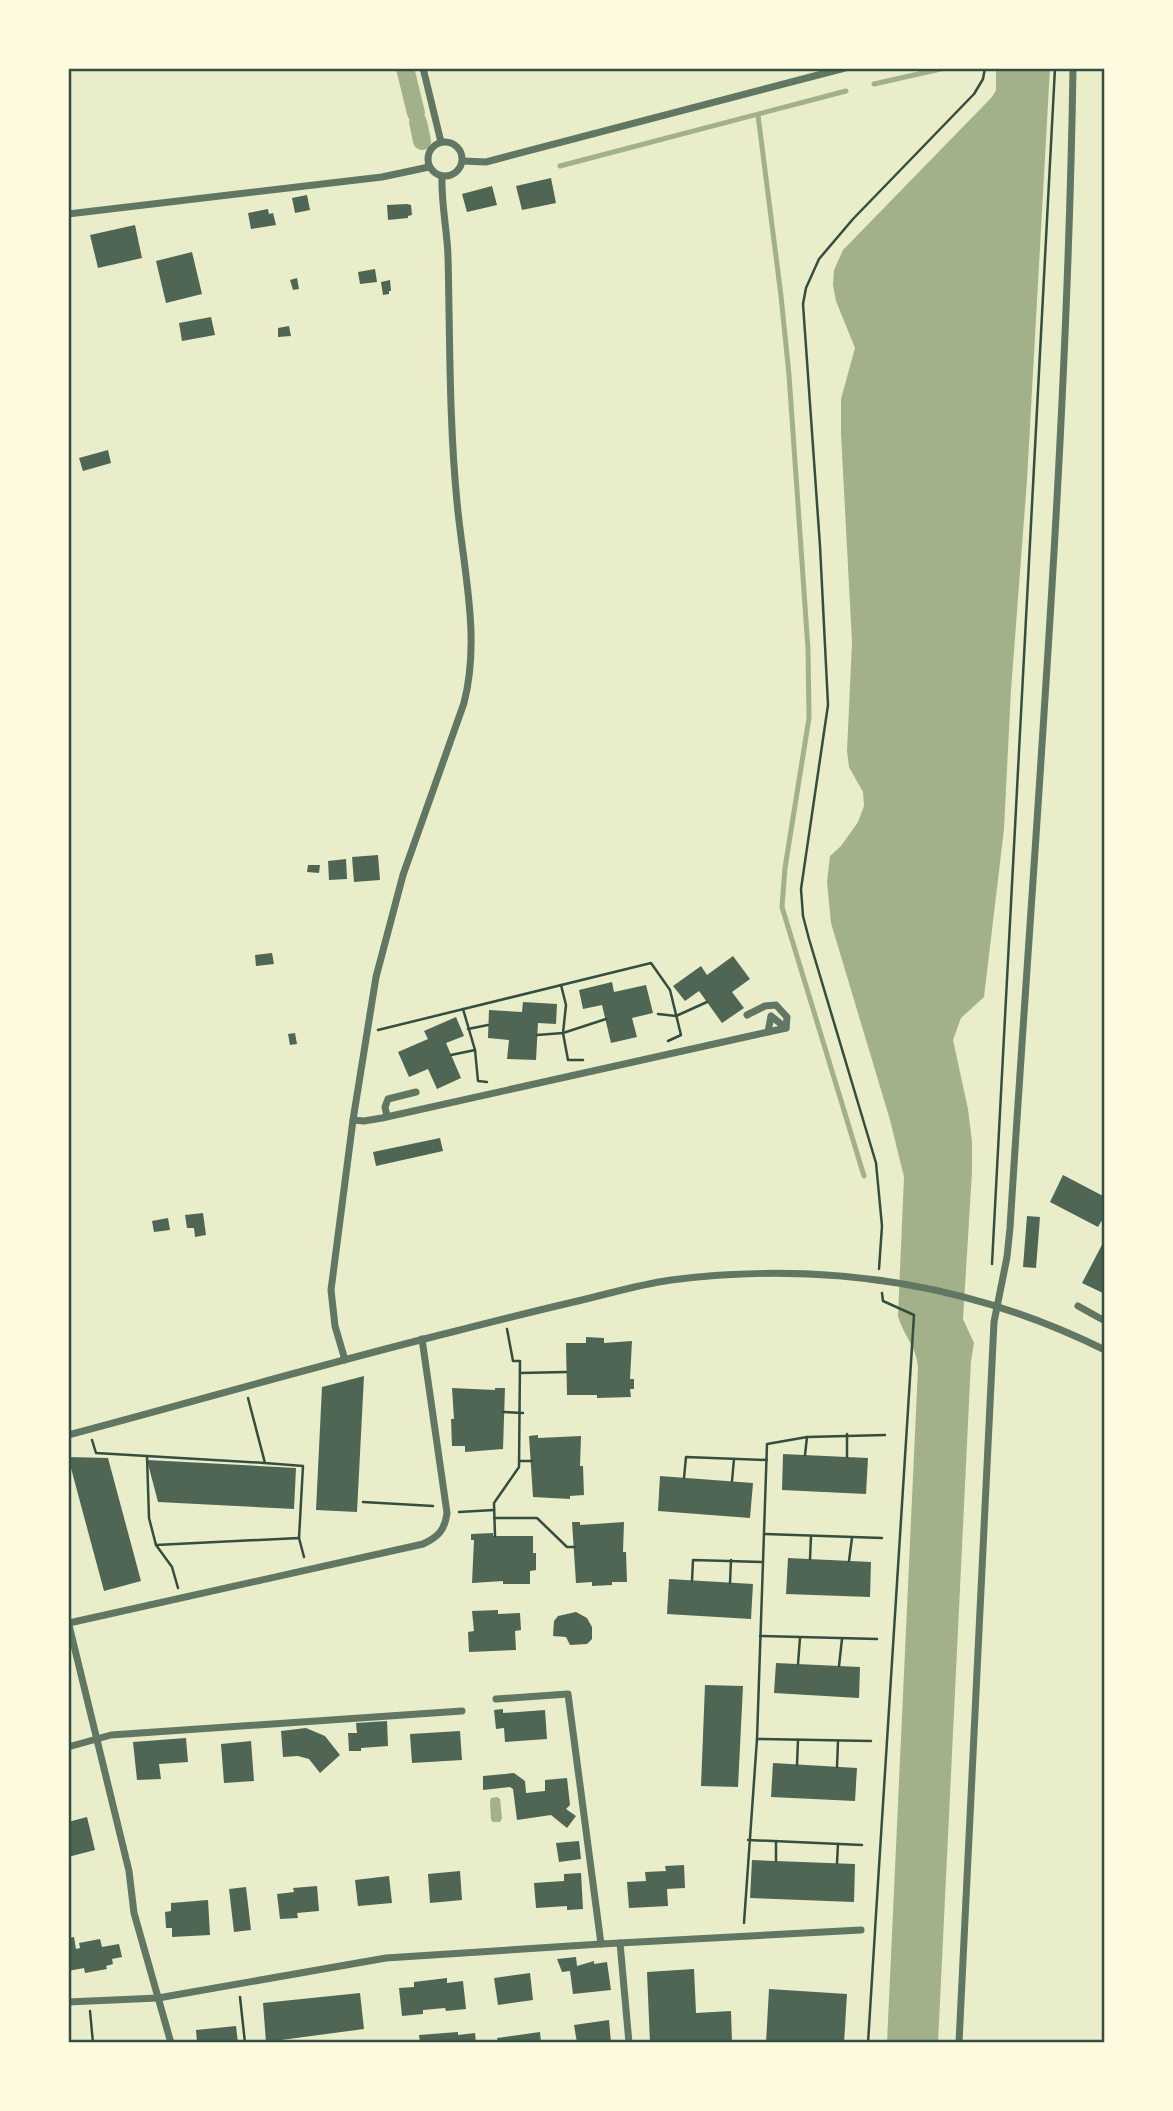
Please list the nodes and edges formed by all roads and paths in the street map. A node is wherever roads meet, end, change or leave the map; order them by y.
1 (423, 68) edge
2 (845, 68) edge
3 (985, 68) edge
4 (1055, 68) edge
5 (1073, 68) edge
6 (441, 142) junction
7 (463, 160) junction
8 (429, 167) junction
9 (442, 176) junction
10 (68, 214) edge
11 (561, 985) junction
12 (706, 1002) dead end
13 (463, 1009) junction
14 (658, 1014) dead end
15 (747, 1015) dead end
16 (676, 1016) junction
17 (606, 1019) dead end
18 (488, 1025) dead end
19 (786, 1028) junction
20 (375, 1030) dead end
21 (468, 1030) junction
22 (768, 1032) junction
23 (563, 1033) junction
24 (537, 1035) dead end
25 (668, 1041) dead end
26 (475, 1050) junction
27 (451, 1055) dead end
28 (586, 1060) dead end
29 (494, 1083) dead end
30 (416, 1091) dead end
31 (387, 1116) junction
32 (353, 1121) junction
33 (992, 1269) dead end
34 (879, 1276) dead end
35 (881, 1288) dead end
36 (1078, 1306) dead end
37 (504, 1319) junction
38 (1105, 1321) edge
39 (422, 1339) junction
40 (1105, 1350) edge
41 (345, 1360) junction
42 (566, 1372) dead end
43 (520, 1373) junction
44 (526, 1378) dead end
45 (244, 1388) junction
46 (503, 1412) dead end
47 (521, 1413) junction
48 (847, 1434) junction
49 (885, 1434) dead end
50 (68, 1436) edge
51 (807, 1437) junction
52 (92, 1440) dead end
53 (805, 1455) dead end
54 (146, 1456) junction
55 (847, 1457) dead end
56 (734, 1459) junction
57 (767, 1460) junction
58 (519, 1461) junction
59 (532, 1461) dead end
60 (265, 1463) junction
61 (684, 1478) dead end
62 (732, 1481) dead end
63 (363, 1502) dead end
64 (447, 1510) junction
65 (494, 1510) junction
66 (494, 1518) junction
67 (765, 1534) junction
68 (495, 1536) dead end
69 (811, 1536) junction
70 (299, 1538) junction
71 (852, 1538) junction
72 (882, 1538) dead end
73 (156, 1545) junction
74 (575, 1547) dead end
75 (810, 1559) dead end
76 (731, 1560) junction
77 (849, 1561) dead end
78 (762, 1562) junction
79 (307, 1569) junction
80 (692, 1581) dead end
81 (730, 1583) dead end
82 (180, 1597) junction
83 (69, 1621) edge
84 (760, 1636) junction
85 (800, 1637) junction
86 (842, 1639) junction
87 (877, 1639) dead end
88 (798, 1664) dead end
89 (839, 1666) dead end
90 (496, 1699) dead end
91 (462, 1710) dead end
92 (96, 1739) junction
93 (757, 1739) junction
94 (799, 1740) junction
95 (838, 1741) junction
96 (871, 1741) dead end
97 (68, 1747) edge
98 (797, 1765) dead end
99 (837, 1767) dead end
100 (748, 1840) junction
101 (776, 1841) junction
102 (838, 1844) junction
103 (862, 1845) dead end
104 (776, 1861) dead end
105 (837, 1863) dead end
106 (861, 1930) joint
107 (875, 1930) junction
108 (743, 1937) junction
109 (620, 1943) junction
110 (601, 1944) junction
111 (239, 1983) junction
112 (158, 1998) junction
113 (89, 2000) junction
114 (68, 2002) edge
115 (93, 2043) edge
116 (171, 2043) edge
117 (245, 2043) edge
118 (629, 2043) edge
119 (868, 2043) edge
120 (959, 2043) edge

1 - 6 street
2 - 7 street
3 - 34 path
4 - 33 path
5 - 120 street
6 - 7 street
6 - 8 street
7 - 9 street
8 - 9 street
8 - 10 street
9 - 32 street
11 - 13 path
11 - 16 path
11 - 23 path
12 - 16 path
13 - 20 path
13 - 21 path
14 - 16 path
15 - 19 street
16 - 25 path
17 - 23 path
18 - 21 path
19 - 22 street
19 - 22 street
21 - 26 path
22 - 31 street
23 - 24 path
23 - 28 path
26 - 27 path
26 - 29 path
30 - 31 street
31 - 32 street
32 - 41 street
35 - 107 path
36 - 38 street
37 - 39 street
37 - 40 street
37 - 43 path
39 - 41 street
39 - 64 street
41 - 45 street
42 - 43 path
43 - 44 path
43 - 47 path
45 - 50 street
45 - 60 path
46 - 47 path
47 - 58 path
48 - 49 path
48 - 51 path
48 - 55 path
51 - 53 path
51 - 57 path
52 - 54 path
54 - 60 path
54 - 73 path
56 - 57 path
56 - 61 path
56 - 62 path
57 - 67 path
58 - 59 path
58 - 65 path
60 - 70 path
63 - 64 path
64 - 65 path
64 - 79 street
65 - 66 path
66 - 68 path
66 - 74 path
67 - 69 path
67 - 78 path
69 - 71 path
69 - 75 path
70 - 73 path
70 - 79 path
71 - 72 path
71 - 77 path
73 - 82 path
76 - 78 path
76 - 80 path
76 - 81 path
78 - 84 path
79 - 82 street
82 - 83 street
83 - 92 street
84 - 85 path
84 - 93 path
85 - 86 path
85 - 88 path
86 - 87 path
86 - 89 path
90 - 110 street
91 - 92 street
92 - 97 street
92 - 112 street
93 - 94 path
93 - 100 path
94 - 95 path
94 - 98 path
95 - 96 path
95 - 99 path
100 - 101 path
100 - 108 path
101 - 102 path
101 - 104 path
102 - 103 path
102 - 105 path
106 - 107 path
106 - 108 street
107 - 119 path
108 - 109 street
109 - 110 street
109 - 118 street
110 - 111 street
111 - 112 street
111 - 117 path
112 - 113 street
112 - 116 street
113 - 114 street
113 - 115 path

